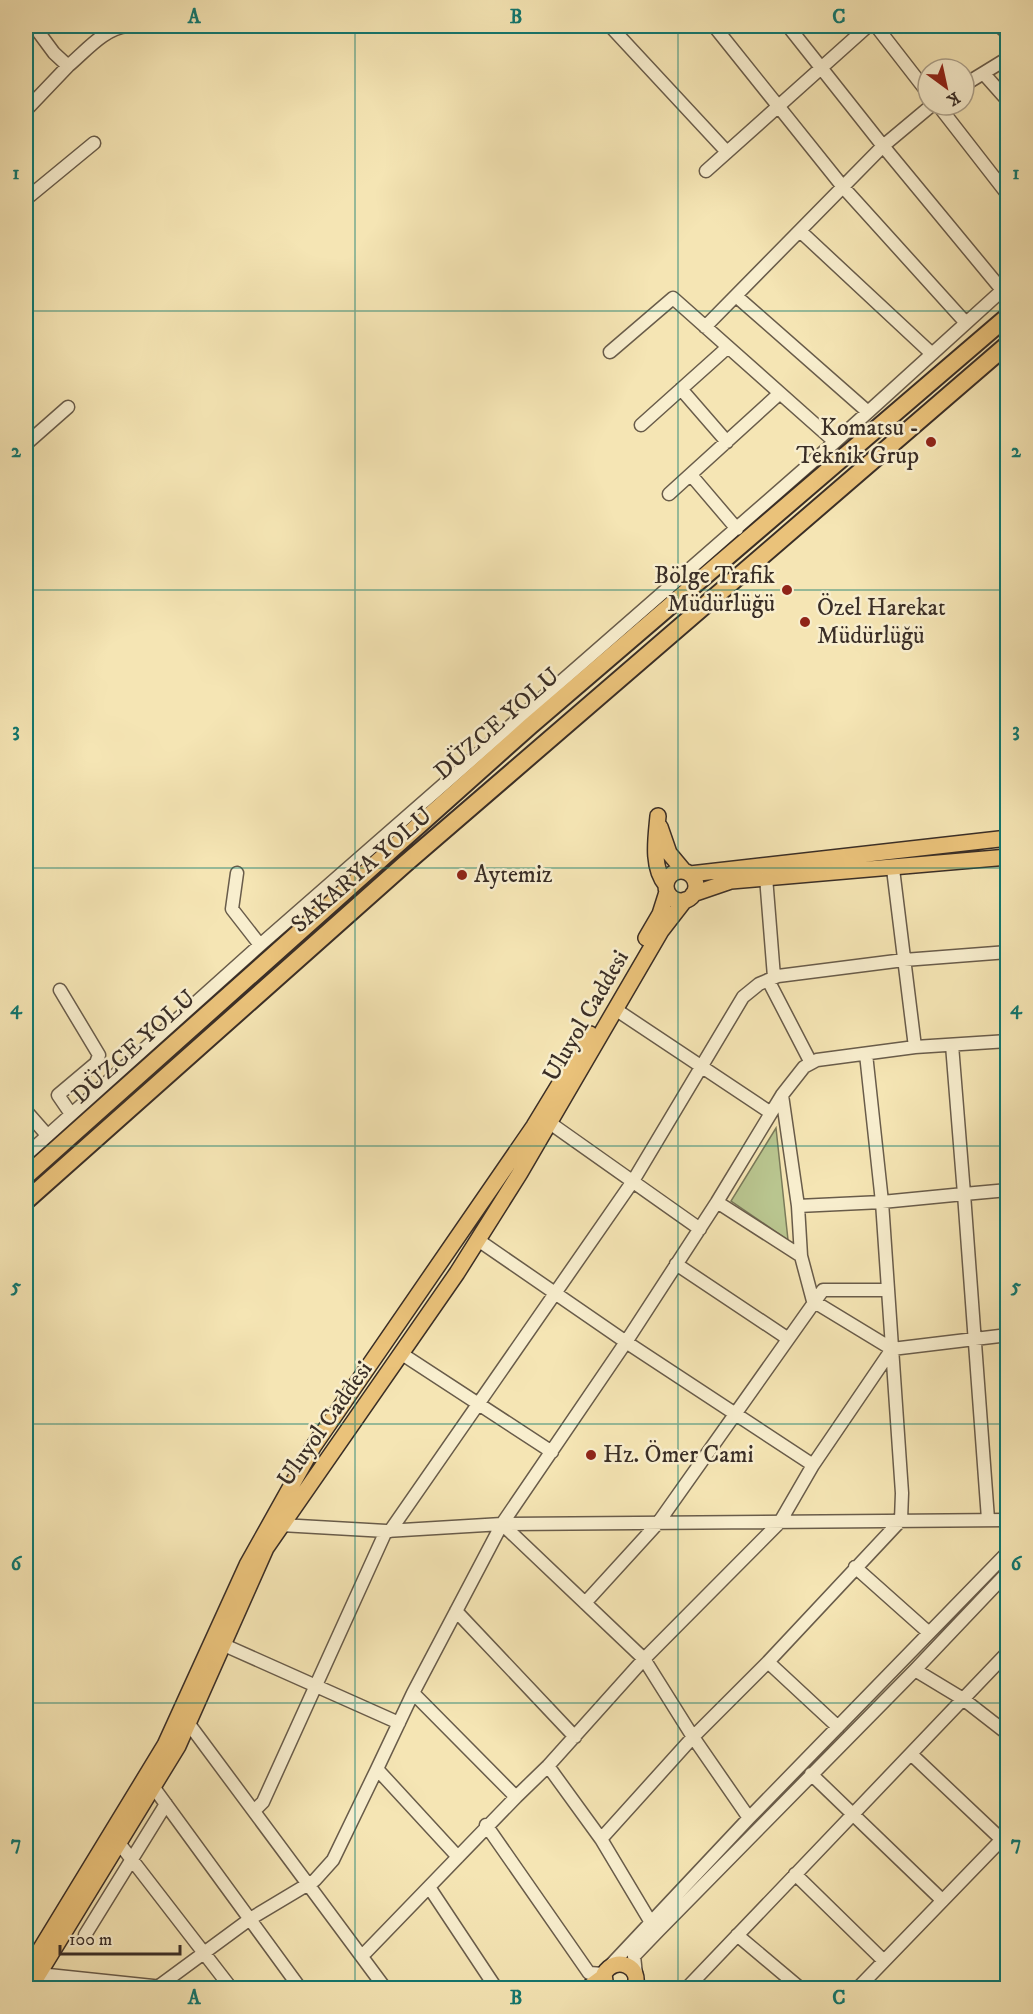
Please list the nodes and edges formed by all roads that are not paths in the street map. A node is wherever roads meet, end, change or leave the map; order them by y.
1 (34, 26) edge
2 (128, 26) edge
3 (610, 26) edge
4 (714, 26) edge
5 (788, 26) edge
6 (868, 26) edge
7 (876, 26) edge
8 (999, 26) edge
9 (1008, 34) edge
10 (1008, 58) edge
11 (68, 66) junction
12 (822, 68) junction
13 (984, 74) junction
14 (916, 78) edge
15 (976, 78) edge
16 (1008, 101) edge
17 (779, 106) junction
18 (26, 110) edge
19 (918, 117) edge
20 (947, 117) edge
21 (94, 143) dead end
22 (883, 146) junction
23 (727, 152) junction
24 (706, 171) dead end
25 (843, 187) junction
26 (1008, 195) edge
27 (26, 199) edge
28 (800, 231) junction
29 (1005, 288) edge
30 (736, 296) junction
31 (1008, 308) edge
32 (1008, 316) edge
33 (966, 323) junction
34 (705, 327) junction
35 (986, 335) junction
36 (1008, 344) edge
37 (728, 348) junction
38 (610, 352) dead end
39 (931, 353) junction
40 (681, 389) junction
41 (780, 393) junction
42 (68, 407) dead end
43 (868, 412) junction
44 (641, 425) dead end
45 (727, 442) junction
46 (835, 442) junction
47 (26, 444) edge
48 (691, 475) junction
49 (669, 494) dead end
50 (737, 529) junction
51 (1008, 838) edge
52 (1008, 857) edge
53 (893, 868) junction
54 (687, 872) junction
55 (237, 873) dead end
56 (766, 878) junction
57 (666, 889) junction
58 (689, 897) junction
59 (260, 945) junction
60 (1008, 952) edge
61 (904, 960) junction
62 (771, 979) junction
63 (60, 990) dead end
64 (615, 1010) junction
65 (1008, 1041) edge
66 (952, 1045) junction
67 (915, 1047) junction
68 (866, 1053) junction
69 (811, 1063) junction
70 (701, 1065) junction
71 (782, 1095) junction
72 (26, 1111) edge
73 (771, 1113) junction
74 (71, 1114) junction
75 (550, 1123) junction
76 (47, 1135) junction
77 (26, 1155) edge
78 (26, 1176) edge
79 (633, 1181) junction
80 (1008, 1190) edge
81 (964, 1194) junction
82 (26, 1201) edge
83 (717, 1202) junction
84 (882, 1202) junction
85 (798, 1206) junction
86 (700, 1228) junction
87 (478, 1240) junction
88 (801, 1256) junction
89 (676, 1264) junction
90 (888, 1290) junction
91 (555, 1293) junction
92 (813, 1301) junction
93 (1008, 1335) edge
94 (788, 1338) junction
95 (975, 1338) junction
96 (626, 1342) junction
97 (892, 1348) junction
98 (402, 1354) junction
99 (477, 1403) junction
100 (735, 1411) junction
101 (552, 1452) junction
102 (813, 1465) junction
103 (988, 1519) junction
104 (901, 1520) junction
105 (1008, 1520) edge
106 (780, 1522) junction
107 (658, 1523) junction
108 (502, 1524) junction
109 (281, 1525) junction
110 (388, 1531) junction
111 (265, 1534) junction
112 (1008, 1552) edge
113 (855, 1567) junction
114 (1008, 1572) edge
115 (585, 1604) junction
116 (456, 1611) junction
117 (928, 1632) junction
118 (224, 1645) junction
119 (1008, 1652) edge
120 (644, 1659) junction
121 (768, 1662) junction
122 (915, 1670) junction
123 (315, 1685) junction
124 (413, 1693) junction
125 (963, 1699) junction
126 (399, 1723) junction
127 (189, 1724) junction
128 (838, 1727) junction
129 (1008, 1734) edge
130 (575, 1737) junction
131 (693, 1737) junction
132 (911, 1754) junction
133 (548, 1766) junction
134 (377, 1769) junction
135 (812, 1774) junction
136 (150, 1782) junction
137 (516, 1797) junction
138 (166, 1804) junction
139 (255, 1810) junction
140 (853, 1813) junction
141 (749, 1818) junction
142 (486, 1825) junction
143 (1004, 1836) edge
144 (601, 1839) junction
145 (119, 1843) junction
146 (458, 1857) junction
147 (133, 1858) junction
148 (795, 1874) junction
149 (309, 1883) junction
150 (429, 1887) junction
151 (942, 1900) junction
152 (250, 1919) junction
153 (650, 1921) junction
154 (85, 1935) dead end
155 (737, 1935) junction
156 (205, 1952) junction
157 (366, 1952) dead end
158 (884, 1961) junction
159 (32, 1974) edge
160 (606, 1977) edge
161 (639, 1982) edge
162 (144, 1986) edge
163 (159, 1986) junction
164 (30, 1989) edge
165 (172, 1989) edge
166 (231, 1989) edge
167 (300, 1989) edge
168 (385, 1989) edge
169 (496, 1989) edge
170 (588, 1989) edge
171 (687, 1989) edge
172 (800, 1989) edge
173 (858, 1989) edge

1 - 11 street
2 - 11 street
3 - 23 street
4 - 17 street
5 - 12 street
6 - 12 street
7 - 14 street
8 - 9 street
10 - 13 street
11 - 18 street
12 - 17 street
12 - 22 street
13 - 15 street
13 - 16 street
17 - 23 street
17 - 25 street
19 - 22 street
20 - 26 street
21 - 27 street
22 - 25 street
22 - 29 street
23 - 24 street
25 - 28 street
25 - 33 street
28 - 30 street
28 - 39 street
29 - 33 street
30 - 34 street
30 - 43 street
31 - 35 highway
32 - 35 highway, DÜZCE YOLU
33 - 39 street
34 - 37 street
34 - 38 street
35 - 78 highway, DÜZCE YOLU
36 - 82 highway, SAKARYA YOLU
37 - 40 street
37 - 41 street
39 - 43 street
40 - 44 street
40 - 45 street
41 - 45 street
41 - 46 street
42 - 47 street
43 - 46 street
45 - 48 street
46 - 50 street
48 - 49 street
48 - 50 street
50 - 59 street
51 - 54 main road
52 - 53 main road
53 - 56 main road
53 - 61 street
54 - 57 main road
54 - 57 main road
54 - 58 main road
55 - 59 street
56 - 58 main road
56 - 62 street
57 - 58 main road
57 - 111 main road, Uluyol Caddesi
58 - 64 main road, Uluyol Caddesi
59 - 74 street
60 - 61 street
61 - 62 street
61 - 67 street
62 - 69 street
62 - 70 street
63 - 74 street
64 - 70 street
64 - 75 main road, Uluyol Caddesi
65 - 66 street
66 - 67 street
66 - 81 street
67 - 68 street
68 - 69 street
68 - 84 street
69 - 71 street
70 - 73 street
70 - 79 street
71 - 73 street
71 - 85 street
72 - 76 street
73 - 83 street
74 - 76 street
75 - 79 street
75 - 87 main road, Uluyol Caddesi
76 - 77 street
79 - 86 street
79 - 91 street
80 - 81 street
81 - 84 street
81 - 95 street
83 - 86 street
83 - 88 street
84 - 85 street
84 - 90 street
85 - 88 street
86 - 89 street
87 - 91 street
87 - 98 main road, Uluyol Caddesi
88 - 92 street
89 - 94 street
89 - 96 street
90 - 92 street
90 - 97 street
91 - 96 street
91 - 99 street
92 - 94 street
92 - 97 street
93 - 95 street
94 - 100 street
95 - 97 street
95 - 103 street
96 - 100 street
96 - 101 street
97 - 102 street
97 - 104 street
98 - 99 street
98 - 109 main road, Uluyol Caddesi
99 - 101 street
99 - 110 street
100 - 102 street
100 - 107 street
101 - 108 street
102 - 106 street
103 - 104 street
103 - 105 street
104 - 106 street
104 - 113 street
106 - 107 street
106 - 120 street
107 - 108 street
107 - 115 street
108 - 110 street
108 - 115 street
108 - 116 street
109 - 110 street
109 - 111 street
109 - 118 main road, Uluyol Caddesi
110 - 123 street
111 - 136 main road, Uluyol Caddesi
112 - 117 street
113 - 117 street
113 - 121 street
114 - 122 street
115 - 120 street
116 - 124 street
116 - 130 street
117 - 128 street
118 - 123 street
118 - 127 main road, Uluyol Caddesi
119 - 125 street
120 - 130 street
120 - 131 street
121 - 128 street
121 - 131 street
122 - 125 street
122 - 135 street
123 - 126 street
123 - 139 street
124 - 126 street
124 - 137 street
125 - 129 street
125 - 132 street
126 - 134 street
127 - 136 main road, Uluyol Caddesi
127 - 139 street
128 - 141 street
130 - 133 street
131 - 141 street
131 - 144 street
132 - 140 street
132 - 143 street
133 - 137 street
133 - 144 street
134 - 146 street
134 - 149 street
135 - 140 street
135 - 161 street
136 - 138 street
136 - 145 main road, Uluyol Caddesi
136 - 159 main road, Uluyol Caddesi
137 - 142 street
138 - 147 street
138 - 152 street
139 - 149 street
140 - 148 street
140 - 151 street
141 - 153 street
142 - 146 street
142 - 160 street
143 - 151 street
144 - 153 street
145 - 147 street
145 - 159 main road, Uluyol Caddesi
146 - 150 street
147 - 154 street
147 - 156 street
148 - 155 street
148 - 158 street
149 - 152 street
149 - 168 street
150 - 157 street
150 - 169 street
151 - 158 street
152 - 156 street
152 - 167 street
153 - 160 street
155 - 171 street
155 - 172 street
156 - 163 street
156 - 166 street
158 - 173 street
159 - 162 street
159 - 164 main road, Uluyol Caddesi
160 - 161 main road
160 - 170 main road
162 - 163 street
163 - 165 street

